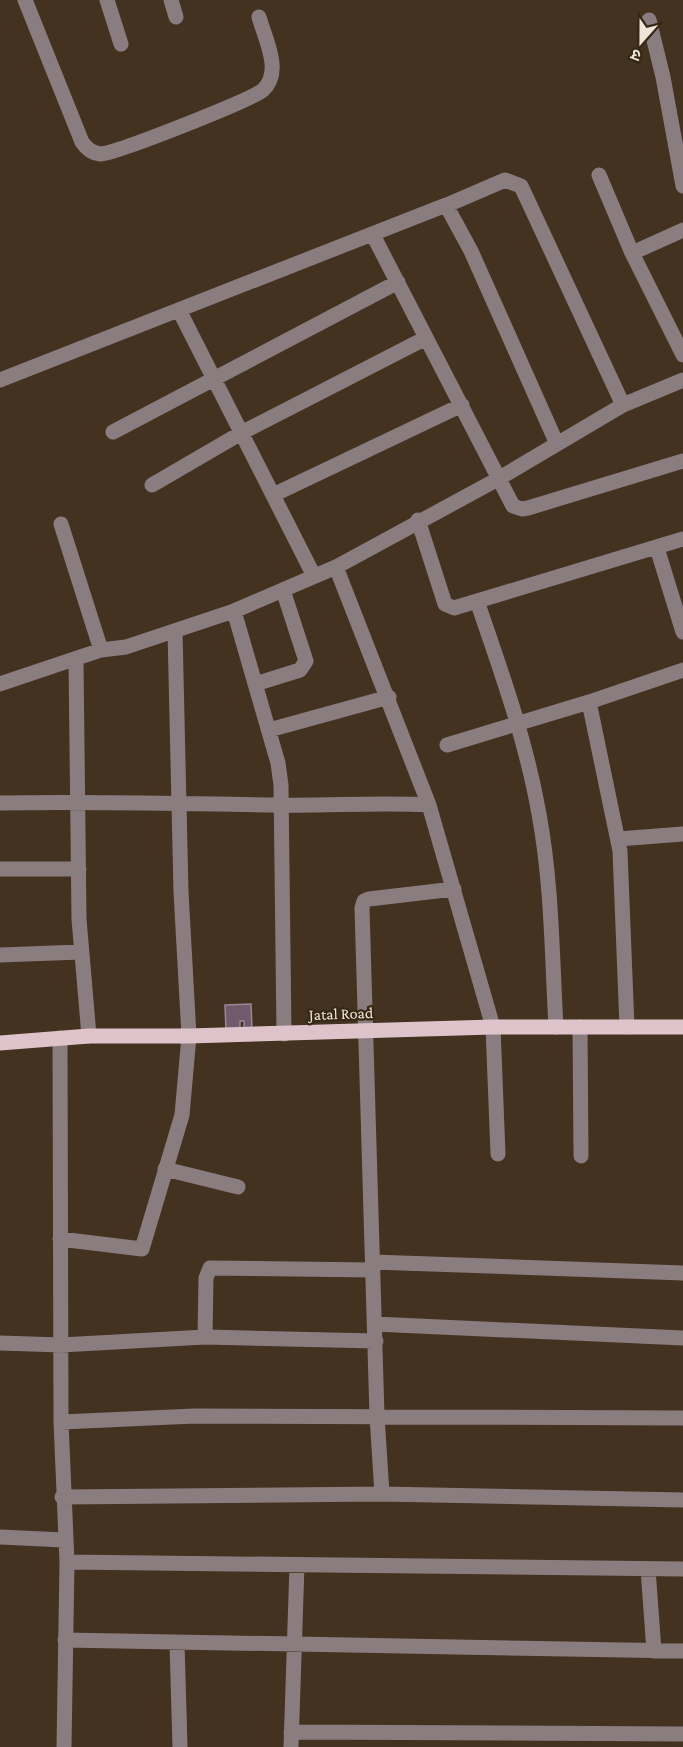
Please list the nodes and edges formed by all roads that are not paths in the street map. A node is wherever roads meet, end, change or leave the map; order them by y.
1 (25, 0) edge
2 (107, 0) edge
3 (171, 0) edge
4 (176, 17) dead end
5 (259, 18) dead end
6 (649, 20) dead end
7 (121, 44) dead end
8 (599, 175) dead end
9 (683, 186) edge
10 (447, 205) junction
11 (683, 230) edge
12 (373, 235) junction
13 (632, 253) junction
14 (398, 282) junction
15 (179, 310) junction
16 (426, 338) junction
17 (683, 355) edge
18 (214, 379) junction
19 (0, 380) edge
20 (683, 380) edge
21 (462, 405) junction
22 (623, 405) junction
23 (113, 432) dead end
24 (243, 432) junction
25 (557, 444) junction
26 (683, 461) edge
27 (498, 479) junction
28 (152, 485) dead end
29 (273, 495) junction
30 (418, 520) junction
31 (61, 524) dead end
32 (683, 539) edge
33 (657, 548) junction
34 (336, 567) junction
35 (314, 576) junction
36 (283, 590) junction
37 (477, 601) junction
38 (234, 611) junction
39 (175, 631) junction
40 (683, 632) edge
41 (101, 650) junction
42 (76, 660) junction
43 (683, 670) edge
44 (0, 684) edge
45 (255, 684) junction
46 (389, 698) junction
47 (589, 702) junction
48 (519, 722) junction
49 (268, 730) junction
50 (447, 745) dead end
51 (78, 801) junction
52 (179, 802) junction
53 (0, 803) edge
54 (281, 805) junction
55 (429, 805) junction
56 (683, 834) edge
57 (618, 839) junction
58 (0, 869) edge
59 (79, 870) junction
60 (454, 889) junction
61 (81, 952) junction
62 (0, 955) edge
63 (493, 1027) junction
64 (556, 1027) junction
65 (579, 1027) junction
66 (627, 1027) junction
67 (683, 1027) edge
68 (364, 1030) junction
69 (284, 1034) junction
70 (89, 1036) junction
71 (189, 1036) junction
72 (60, 1038) junction
73 (0, 1042) edge
74 (498, 1154) dead end
75 (581, 1156) dead end
76 (165, 1169) junction
77 (238, 1187) dead end
78 (60, 1239) junction
79 (373, 1266) junction
80 (683, 1273) edge
81 (375, 1324) junction
82 (205, 1337) junction
83 (683, 1338) edge
84 (376, 1341) junction
85 (0, 1343) edge
86 (61, 1345) junction
87 (377, 1416) junction
88 (683, 1418) edge
89 (61, 1422) junction
90 (382, 1494) junction
91 (62, 1497) junction
92 (683, 1500) edge
93 (0, 1537) edge
94 (64, 1540) junction
95 (67, 1562) junction
96 (297, 1565) junction
97 (648, 1569) junction
98 (683, 1569) edge
99 (65, 1640) junction
100 (177, 1643) junction
101 (293, 1646) junction
102 (654, 1651) junction
103 (683, 1651) edge
104 (683, 1734) edge
105 (291, 1739) edge
106 (570, 1740) edge
107 (64, 1747) edge
108 (180, 1747) edge

1 - 5 street
2 - 7 street
3 - 4 street
6 - 9 street
8 - 13 street
10 - 12 street
10 - 22 street
10 - 25 street
11 - 13 street
12 - 14 street
12 - 15 street
13 - 17 street
14 - 16 street
14 - 18 street
15 - 18 street
15 - 19 street
16 - 21 street
16 - 24 street
18 - 23 street
18 - 24 street
20 - 22 street
21 - 27 street
21 - 29 street
22 - 25 street
24 - 28 street
24 - 29 street
25 - 27 street
26 - 27 street
27 - 30 street
29 - 35 street
30 - 34 street
30 - 37 street
31 - 41 street
32 - 33 street
33 - 37 street
33 - 40 street
34 - 35 street
34 - 46 street
35 - 36 street
36 - 38 street
36 - 45 street
37 - 48 street
38 - 39 street
38 - 45 street
39 - 41 street
39 - 52 street
41 - 42 street
42 - 44 street
42 - 51 street
43 - 47 street
45 - 49 street
46 - 49 street
46 - 55 street
47 - 48 street
47 - 57 street
48 - 50 street
48 - 64 street
49 - 54 street
51 - 52 street
51 - 53 street
51 - 59 street
52 - 54 street
52 - 71 street
54 - 55 street
54 - 69 street
55 - 60 street
56 - 57 street
57 - 66 street
58 - 59 street
59 - 61 street
60 - 63 street
60 - 68 street
61 - 62 street
61 - 70 street
63 - 64 main road, Jatal Road
63 - 68 main road, Jatal Road
63 - 74 street
64 - 65 main road, Jatal Road
65 - 66 main road, Jatal Road
65 - 75 street
66 - 67 main road, Jatal Road
68 - 69 main road, Jatal Road
68 - 79 street
69 - 71 main road, Jatal Road
70 - 71 main road, Jatal Road
70 - 72 main road, Jatal Road
71 - 76 street
72 - 73 main road, Jatal Road
72 - 78 street
76 - 77 street
76 - 78 street
78 - 86 street
79 - 80 street
79 - 81 street
79 - 82 street
81 - 83 street
81 - 84 street
82 - 84 street
82 - 86 street
84 - 87 street
85 - 86 street
86 - 89 street
87 - 88 street
87 - 89 street
87 - 90 street
89 - 91 street
90 - 91 street
90 - 92 street
91 - 94 street
93 - 94 street
94 - 95 street
95 - 96 street
95 - 99 street
96 - 97 street
96 - 101 street
97 - 98 street
97 - 102 street
99 - 100 street
99 - 107 street
100 - 101 street
100 - 108 street
101 - 102 street
101 - 105 street
102 - 103 street
104 - 106 street
105 - 106 street

